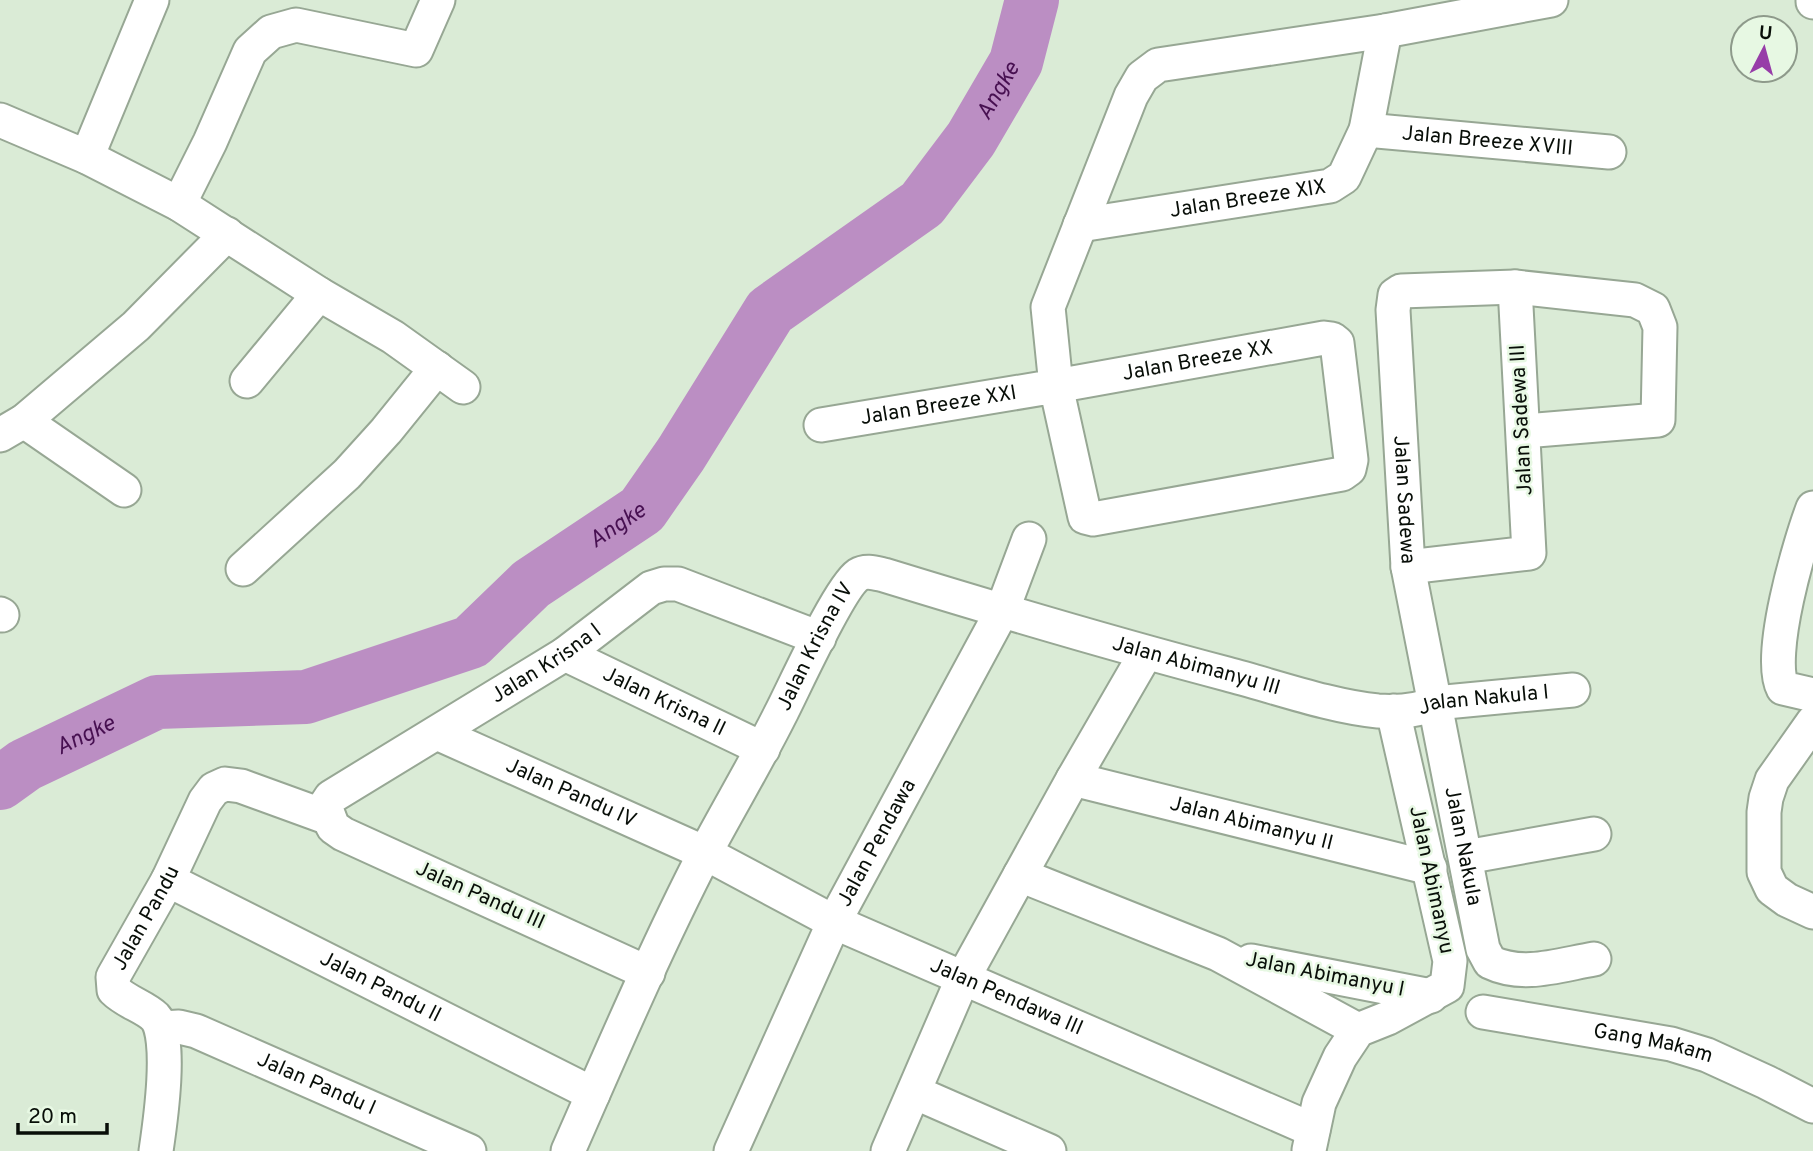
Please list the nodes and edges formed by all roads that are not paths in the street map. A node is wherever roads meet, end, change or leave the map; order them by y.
1 (152, 0) edge
2 (438, 0) edge
3 (1551, 0) edge
4 (1385, 31) junction
5 (3, 127) edge
6 (1366, 130) junction
7 (1609, 152) dead end
8 (87, 157) junction
9 (179, 204) junction
10 (1080, 225) junction
11 (227, 234) junction
12 (1515, 287) junction
13 (319, 293) junction
14 (247, 381) dead end
15 (1056, 386) junction
16 (821, 425) dead end
17 (12, 428) edge
18 (1524, 431) junction
19 (124, 490) dead end
20 (1813, 508) edge
21 (1029, 539) dead end
22 (1408, 567) junction
23 (243, 569) dead end
24 (1002, 611) junction
25 (819, 638) junction
26 (1146, 653) junction
27 (565, 654) junction
28 (1573, 690) dead end
29 (1813, 695) edge
30 (1415, 708) junction
31 (1813, 722) edge
32 (438, 733) junction
33 (763, 749) junction
34 (1073, 779) junction
35 (327, 812) junction
36 (1594, 834) dead end
37 (705, 853) junction
38 (1466, 857) junction
39 (1430, 868) junction
40 (1020, 875) junction
41 (168, 880) junction
42 (1813, 912) edge
43 (834, 922) junction
44 (1218, 954) junction
45 (1594, 959) dead end
46 (648, 973) junction
47 (962, 980) junction
48 (1431, 996) junction
49 (1483, 1012) dead end
50 (162, 1028) junction
51 (1357, 1030) junction
52 (914, 1092) junction
53 (593, 1094) junction
54 (1813, 1106) edge
55 (1311, 1140) edge
56 (156, 1151) edge
57 (469, 1151) edge
58 (568, 1151) edge
59 (731, 1151) edge
60 (888, 1151) edge
61 (1049, 1151) edge

1 - 8 street
2 - 9 street
3 - 4 street
4 - 6 street, Jalan Breeze XIX
4 - 10 street
5 - 8 street
6 - 7 street, Jalan Breeze XVIII
6 - 10 street, Jalan Breeze XIX
8 - 9 street
9 - 11 street
10 - 15 street
11 - 13 street
11 - 17 street
12 - 18 street, Jalan Sadewa III
12 - 18 street
12 - 22 street, Jalan Sadewa
13 - 14 street
13 - 23 street
15 - 15 street, Jalan Breeze XX
15 - 16 street, Jalan Breeze XXI
17 - 19 street
18 - 22 street, Jalan Sadewa III
20 - 29 street
21 - 24 street, Jalan Pendawa
22 - 30 street, Jalan Sadewa
24 - 25 street, Jalan Krisna IV
24 - 26 street, Jalan Abimanyu III
24 - 43 street, Jalan Pendawa
25 - 27 street, Jalan Krisna I
25 - 33 street, Jalan Krisna IV
26 - 30 street, Jalan Abimanyu III
26 - 34 street
27 - 32 street, Jalan Krisna I
27 - 33 street, Jalan Krisna II
28 - 30 street, Jalan Nakula I
30 - 38 street, Jalan Nakula
30 - 39 street, Jalan Abimanyu
31 - 42 street
32 - 35 street
32 - 37 street, Jalan Pandu IV
33 - 37 street, Jalan Krisna IV
34 - 39 street, Jalan Abimanyu II
34 - 40 street
35 - 41 street, Jalan Pandu
35 - 46 street, Jalan Pandu III
36 - 38 street
37 - 43 street, Jalan Pendawa III
37 - 46 street
38 - 45 street, Jalan Nakula
39 - 48 street, Jalan Abimanyu
40 - 44 street, Jalan Abimanyu I
40 - 47 street
41 - 50 street, Jalan Pandu
41 - 53 street, Jalan Pandu II
43 - 47 street, Jalan Pendawa III
43 - 59 street, Jalan Pendawa
44 - 48 street, Jalan Abimanyu I
44 - 51 street, Jalan Abimanyu I
46 - 53 street
47 - 52 street
47 - 55 street, Jalan Pendawa III
48 - 51 street, Jalan Abimanyu
49 - 54 street, Gang Makam
50 - 56 street
50 - 57 street, Jalan Pandu I
51 - 55 street
52 - 60 street
52 - 61 street
53 - 58 street

